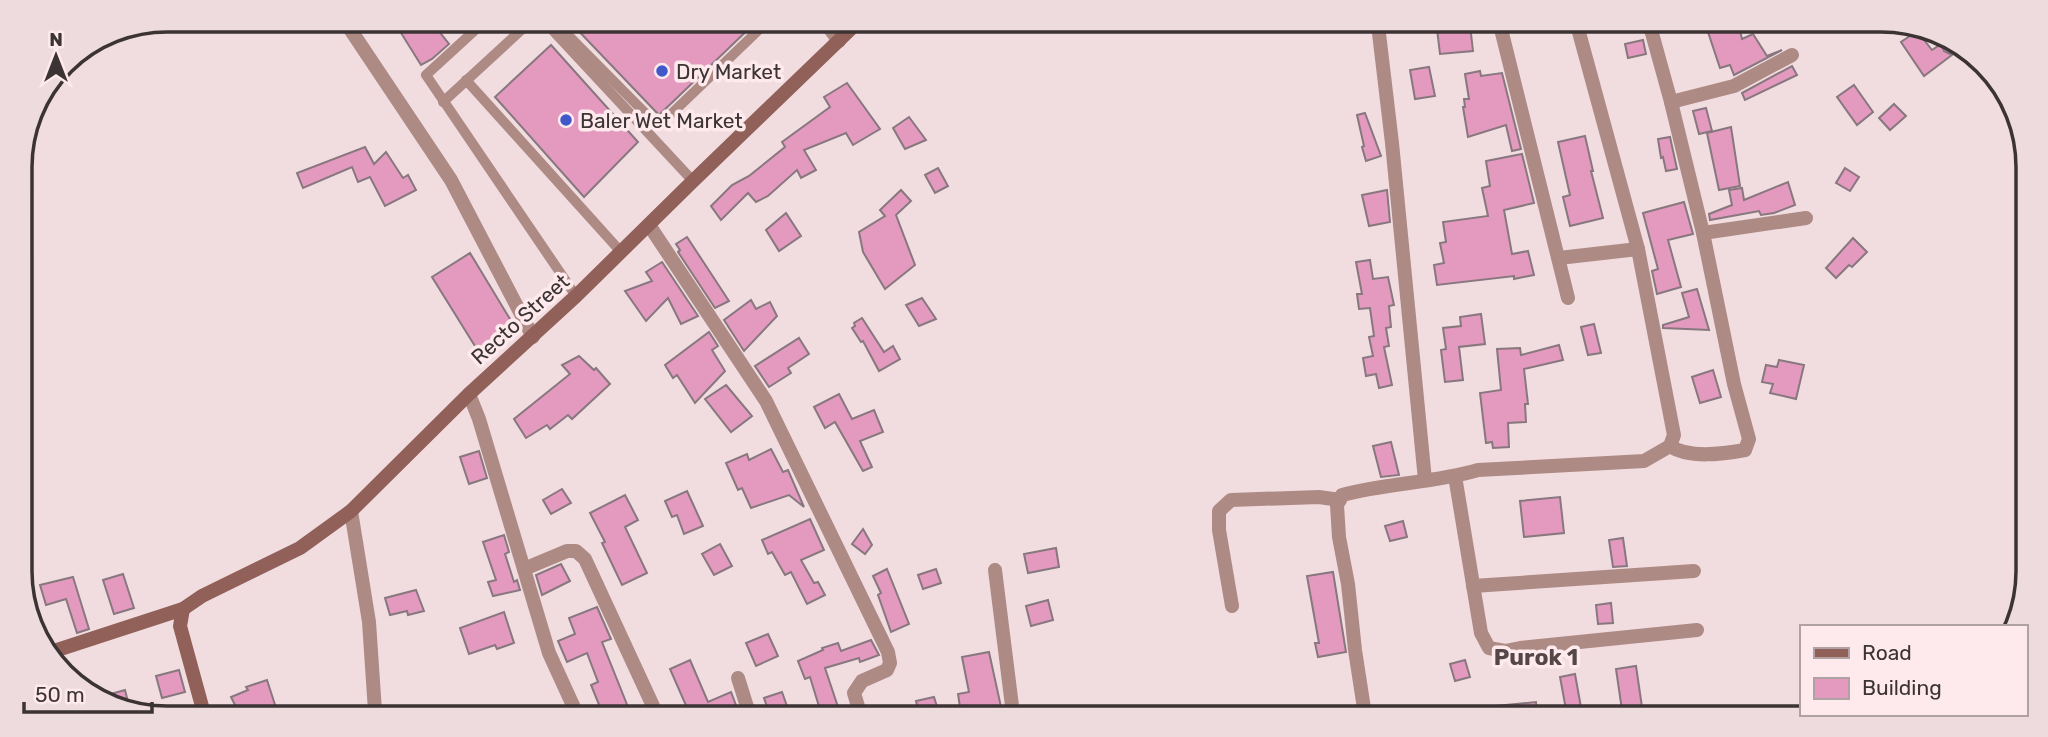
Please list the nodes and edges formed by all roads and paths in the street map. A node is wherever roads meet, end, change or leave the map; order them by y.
1 (352, 32) edge
2 (473, 32) edge
3 (519, 32) edge
4 (554, 32) edge
5 (565, 32) edge
6 (757, 32) edge
7 (832, 32) edge
8 (848, 32) edge
9 (1379, 32) edge
10 (1502, 32) edge
11 (1579, 32) edge
12 (1652, 32) edge
13 (839, 41) junction
14 (1792, 55) dead end
15 (466, 80) junction
16 (443, 102) junction
17 (1671, 102) junction
18 (693, 181) junction
19 (1806, 218) dead end
20 (649, 225) junction
21 (1703, 233) junction
22 (1638, 248) junction
23 (621, 253) junction
24 (1559, 258) junction
25 (576, 296) junction
26 (1568, 298) dead end
27 (533, 337) junction
28 (469, 394) junction
29 (1670, 446) junction
30 (1455, 477) junction
31 (1425, 480) junction
32 (1340, 500) junction
33 (351, 511) junction
34 (524, 569) junction
35 (995, 570) dead end
36 (1694, 571) dead end
37 (1473, 586) junction
38 (1231, 606) dead end
39 (183, 609) junction
40 (1697, 630) dead end
41 (57, 650) edge
42 (738, 678) dead end
43 (1364, 705) edge
44 (202, 706) edge
45 (375, 706) edge
46 (573, 706) edge
47 (653, 706) dead end
48 (747, 706) edge
49 (858, 706) edge
50 (1012, 706) edge

1 - 27 street
2 - 16 lane
3 - 15 lane
4 - 18 lane
5 - 6 lane
7 - 13 street
8 - 13 street, Recto Street
9 - 31 street
10 - 24 street
11 - 22 street
12 - 17 street
13 - 18 street, Recto Street
14 - 17 street
15 - 16 lane
15 - 23 lane
16 - 25 lane
17 - 21 street
18 - 20 street, Recto Street
19 - 21 street
20 - 23 street, Recto Street
20 - 49 street
21 - 29 street
22 - 24 street
22 - 29 street
23 - 25 street, Recto Street
24 - 26 street
25 - 27 street, Recto Street
27 - 28 street, Recto Street
28 - 33 street, Recto Street
28 - 34 street
29 - 30 street
30 - 31 street
30 - 37 street
31 - 32 street
32 - 38 street
32 - 43 street
33 - 39 street, Recto Street
33 - 45 street
34 - 46 street
34 - 47 street
35 - 50 street
36 - 37 street
37 - 40 street
39 - 41 street, Recto Street
39 - 44 street
42 - 48 street

